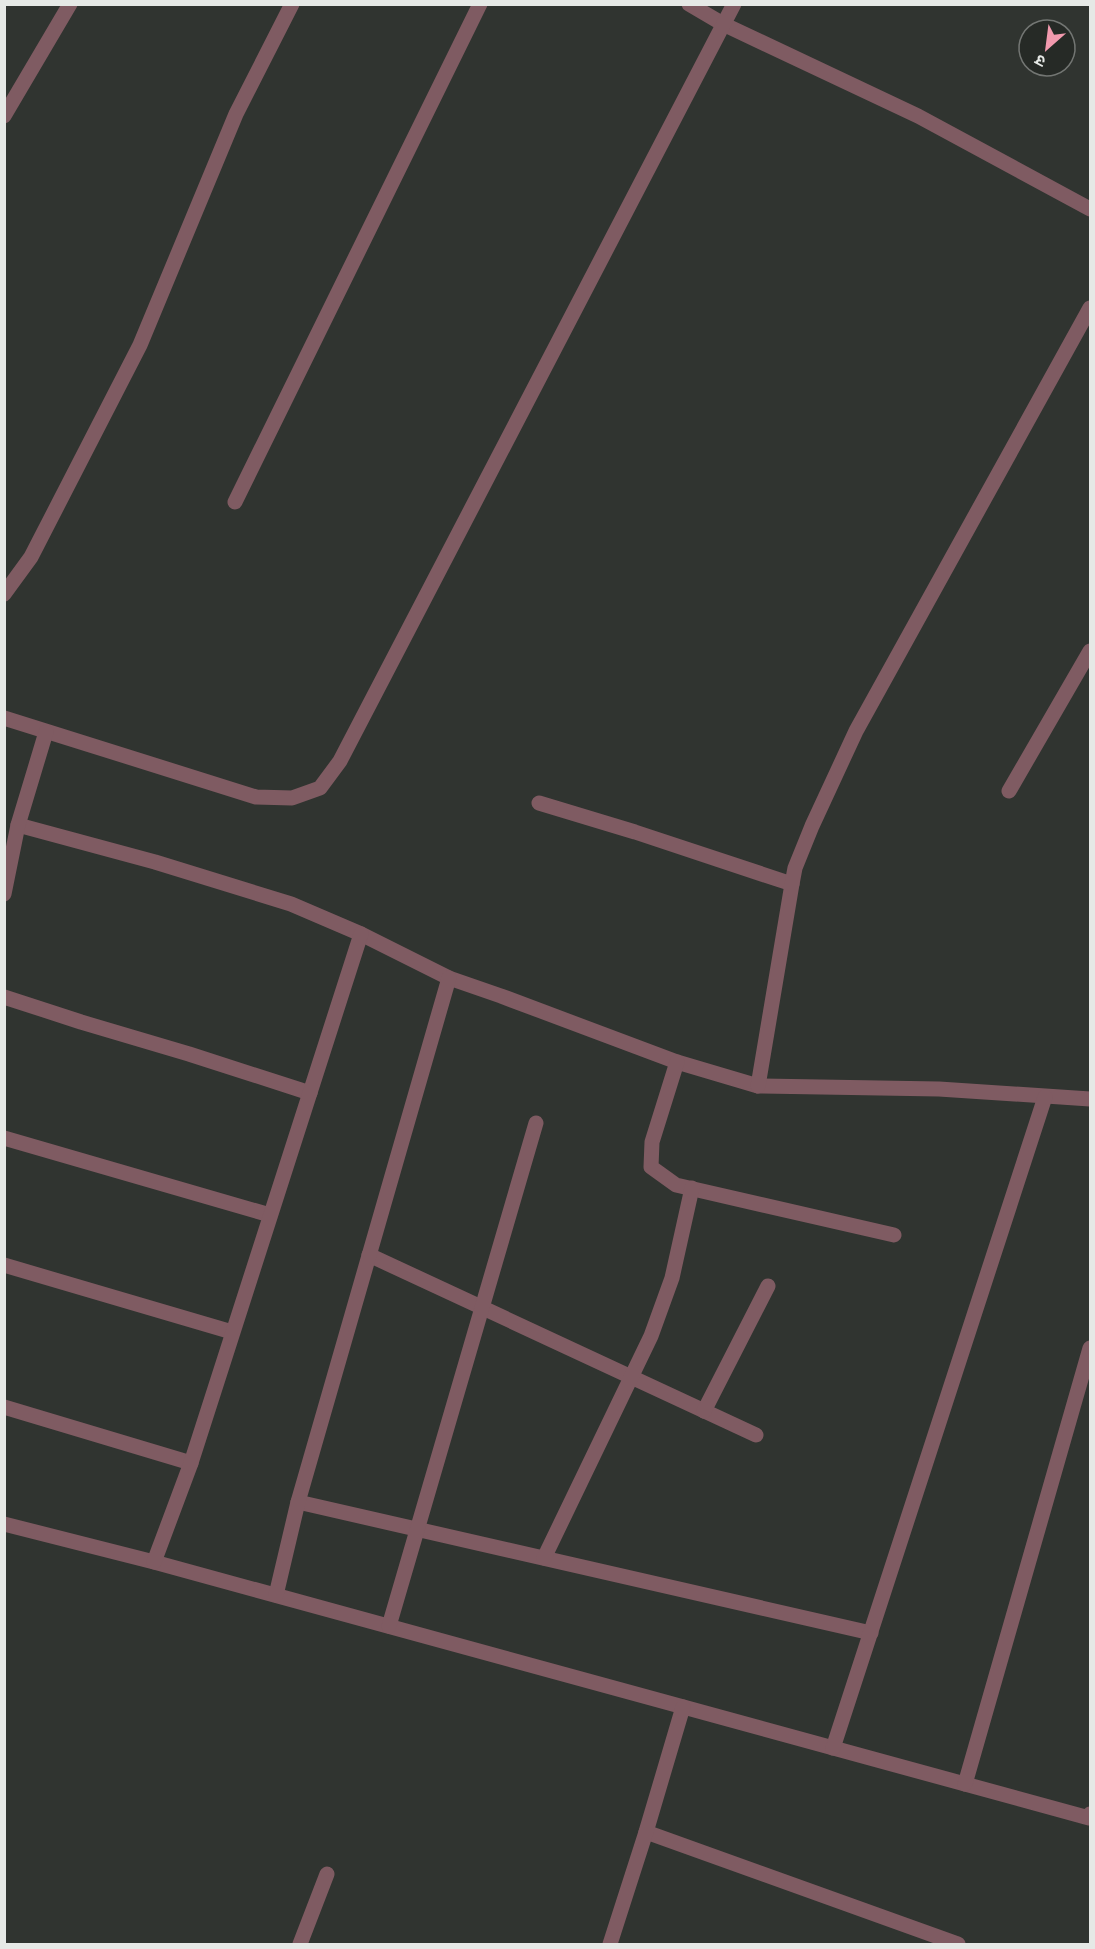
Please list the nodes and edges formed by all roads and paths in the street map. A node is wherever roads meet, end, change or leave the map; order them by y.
1 (70, 4) edge
2 (292, 4) edge
3 (480, 4) edge
4 (689, 4) edge
5 (734, 4) edge
6 (723, 24) junction
7 (4, 116) edge
8 (1090, 209) edge
9 (1090, 308) edge
10 (235, 502) dead end
11 (4, 594) edge
12 (1090, 651) edge
13 (4, 718) edge
14 (46, 732) junction
15 (1009, 791) dead end
16 (539, 803) dead end
17 (18, 825) junction
18 (792, 884) junction
19 (4, 894) edge
20 (361, 934) junction
21 (449, 978) junction
22 (4, 997) edge
23 (676, 1062) junction
24 (758, 1086) junction
25 (309, 1093) junction
26 (1046, 1097) junction
27 (1090, 1099) edge
28 (536, 1124) dead end
29 (4, 1138) edge
30 (692, 1188) junction
31 (270, 1215) junction
32 (894, 1235) dead end
33 (369, 1255) junction
34 (4, 1265) edge
35 (768, 1286) dead end
36 (481, 1308) junction
37 (232, 1332) junction
38 (1090, 1348) edge
39 (632, 1378) junction
40 (4, 1407) edge
41 (704, 1411) junction
42 (756, 1435) dead end
43 (191, 1462) junction
44 (298, 1502) junction
45 (4, 1524) edge
46 (417, 1529) junction
47 (544, 1558) junction
48 (154, 1562) junction
49 (276, 1595) junction
50 (389, 1626) junction
51 (871, 1633) junction
52 (683, 1707) junction
53 (833, 1748) junction
54 (965, 1784) junction
55 (1090, 1814) edge
56 (646, 1832) junction
57 (327, 1874) dead end
58 (300, 1944) edge
59 (610, 1944) edge
60 (958, 1944) edge

1 - 7 street
2 - 11 street
3 - 10 street
4 - 6 street
5 - 6 street
6 - 8 street
6 - 14 street
9 - 18 street
12 - 15 street
13 - 14 street
14 - 17 street
16 - 18 street
17 - 19 street
17 - 20 street
18 - 24 street
20 - 21 street
20 - 25 street
21 - 23 street
21 - 33 street
22 - 25 street
23 - 24 street
23 - 30 street
24 - 26 street
25 - 31 street
26 - 27 street
26 - 51 street
28 - 36 street
29 - 31 street
30 - 32 street
30 - 39 street
31 - 37 street
33 - 36 street
33 - 44 street
34 - 37 street
35 - 41 street
36 - 39 street
36 - 46 street
37 - 43 street
38 - 54 street
39 - 41 street
39 - 47 street
40 - 43 street
41 - 42 street
43 - 48 street
44 - 46 street
44 - 49 street
45 - 48 street
46 - 47 street
46 - 50 street
47 - 51 street
48 - 49 street
49 - 50 street
50 - 52 street
51 - 53 street
52 - 53 street
52 - 56 street
53 - 54 street
54 - 55 street
56 - 59 street
56 - 60 street
57 - 58 street

